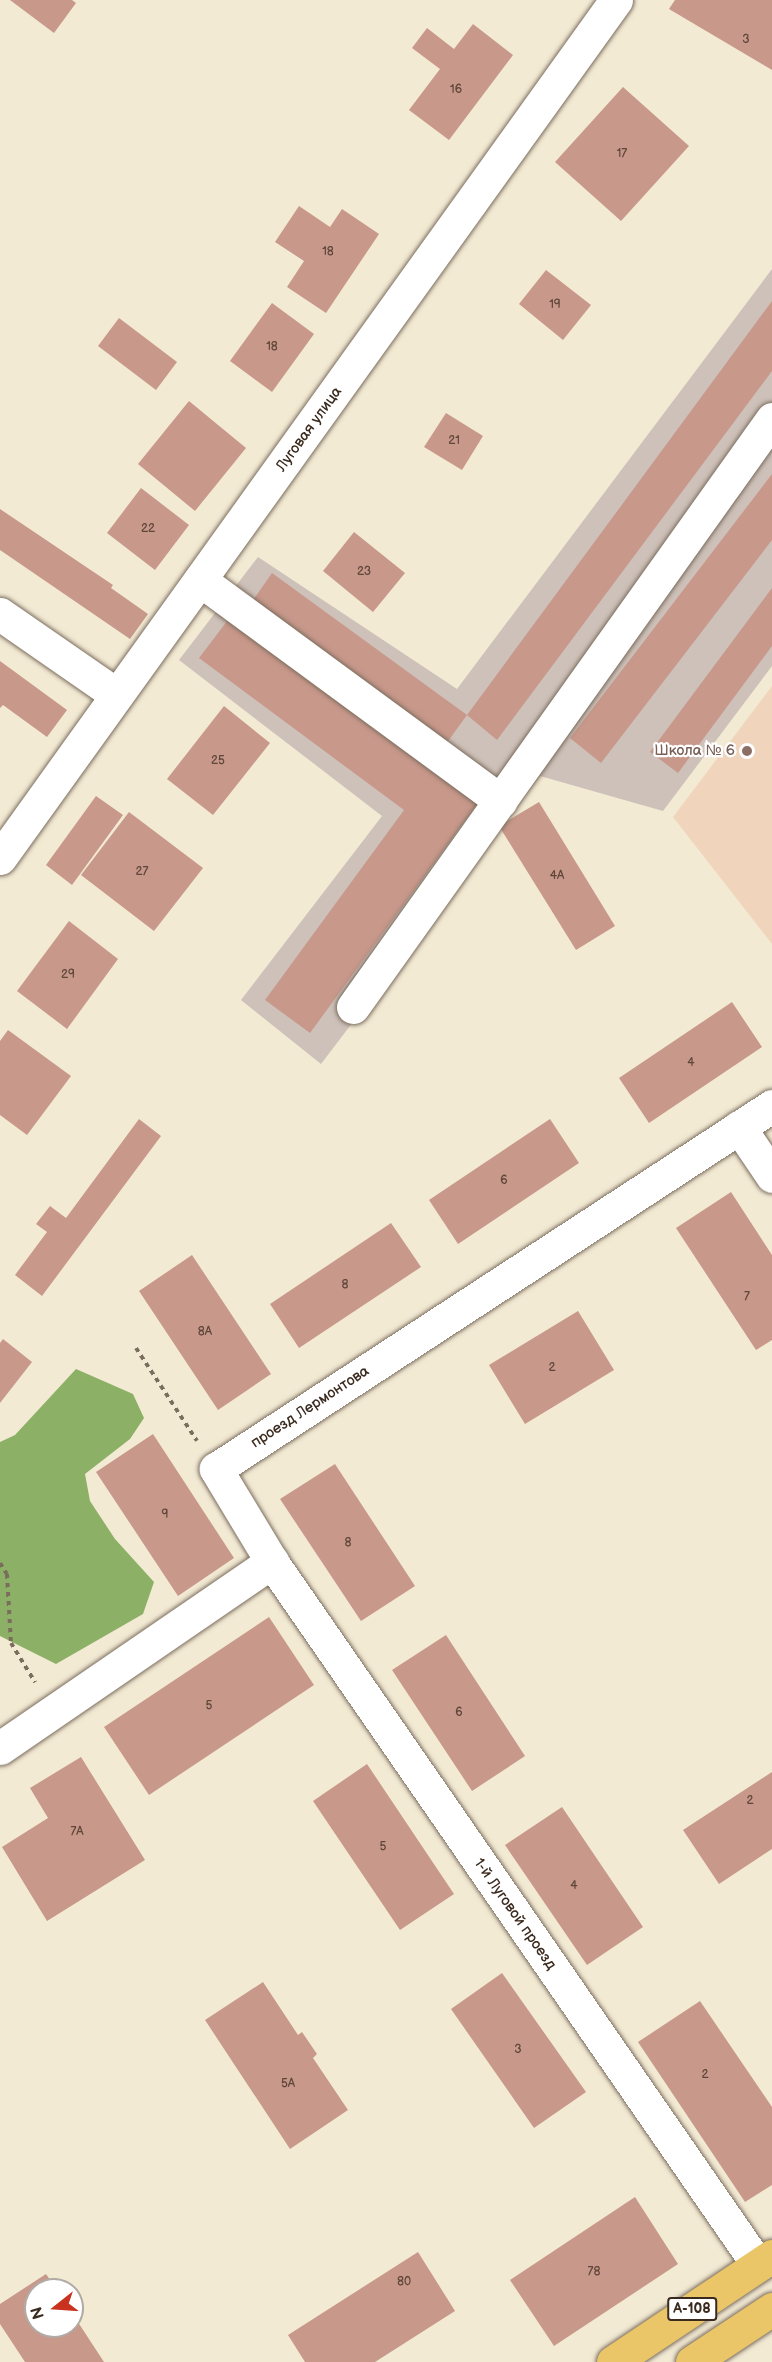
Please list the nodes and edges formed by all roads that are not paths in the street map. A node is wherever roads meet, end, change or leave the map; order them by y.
1 (616, 0) edge
2 (772, 419) edge
3 (200, 580) junction
4 (0, 614) edge
5 (117, 695) junction
6 (501, 801) junction
7 (0, 858) edge
8 (353, 1007) dead end
9 (772, 1106) edge
10 (739, 1127) junction
11 (772, 1176) edge
12 (272, 1562) junction
13 (0, 1748) edge
14 (765, 2261) edge
15 (772, 2308) edge
16 (613, 2362) edge
17 (692, 2362) edge

1 - 3 street, Луговая улица
2 - 6 street
3 - 5 street, Луговая улица
3 - 6 street
4 - 5 street
5 - 7 street, Луговая улица
6 - 8 street
9 - 10 street, проезд Лермонтова
10 - 11 street
10 - 12 street, проезд Лермонтова
12 - 13 street
12 - 14 street, 1-й Луговой проезд
14 - 16 highway, А-108
15 - 17 highway, А-108

